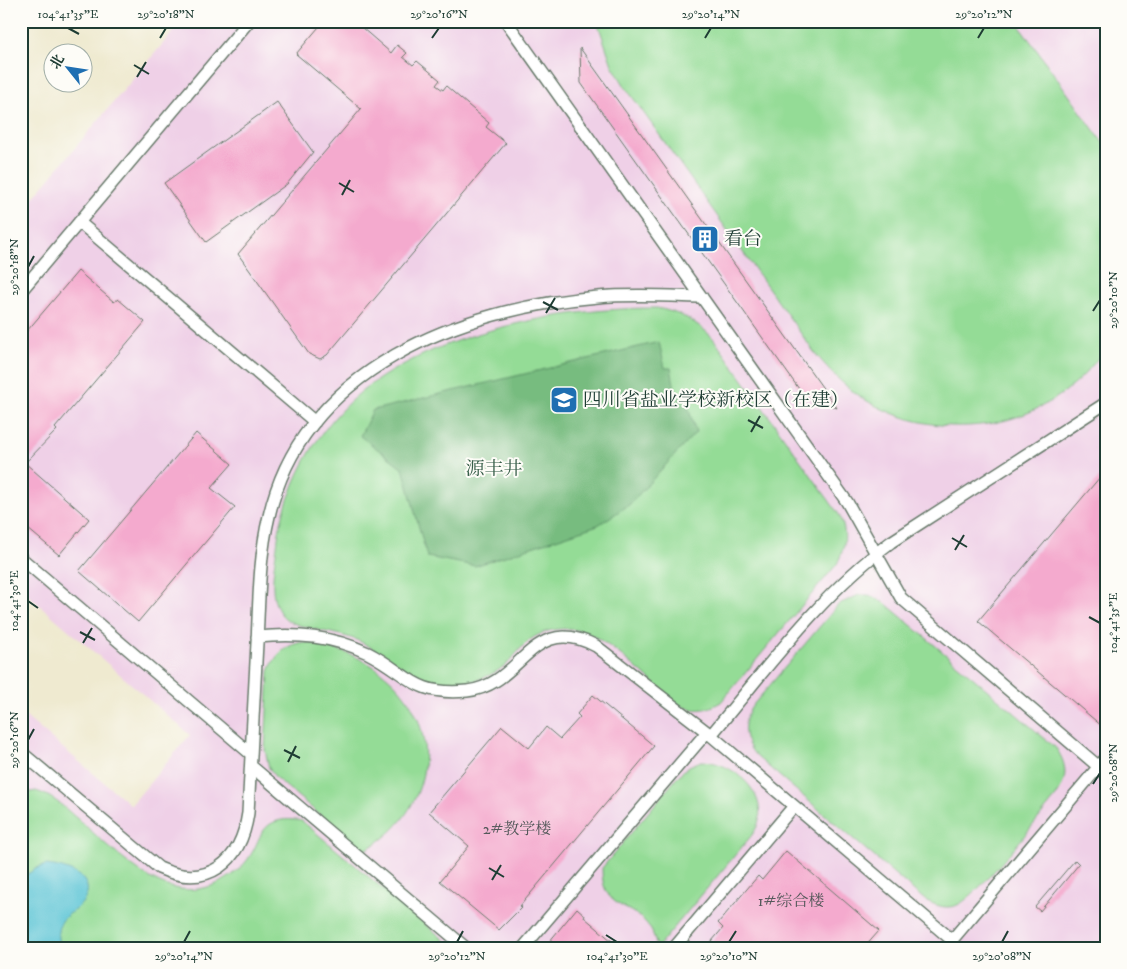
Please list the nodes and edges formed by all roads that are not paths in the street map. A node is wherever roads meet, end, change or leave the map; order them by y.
1 (249, 21) edge
2 (506, 21) edge
3 (79, 222) junction
4 (21, 291) edge
5 (702, 297) junction
6 (1105, 405) edge
7 (315, 422) junction
8 (876, 553) junction
9 (21, 558) edge
10 (257, 638) junction
11 (709, 733) junction
12 (24, 759) edge
13 (251, 760) junction
14 (1102, 763) edge
15 (794, 806) junction
16 (953, 944) edge
17 (466, 948) edge
18 (523, 948) edge
19 (674, 948) edge

1 - 3 lane
2 - 5 lane
3 - 4 lane
3 - 7 lane
5 - 7 lane
5 - 8 lane
6 - 8 lane
7 - 10 lane
8 - 11 lane
8 - 14 lane
9 - 13 lane
10 - 11 lane
10 - 13 lane
11 - 15 lane
11 - 18 lane
12 - 13 lane
13 - 17 lane
14 - 16 lane
15 - 16 lane
15 - 19 lane

